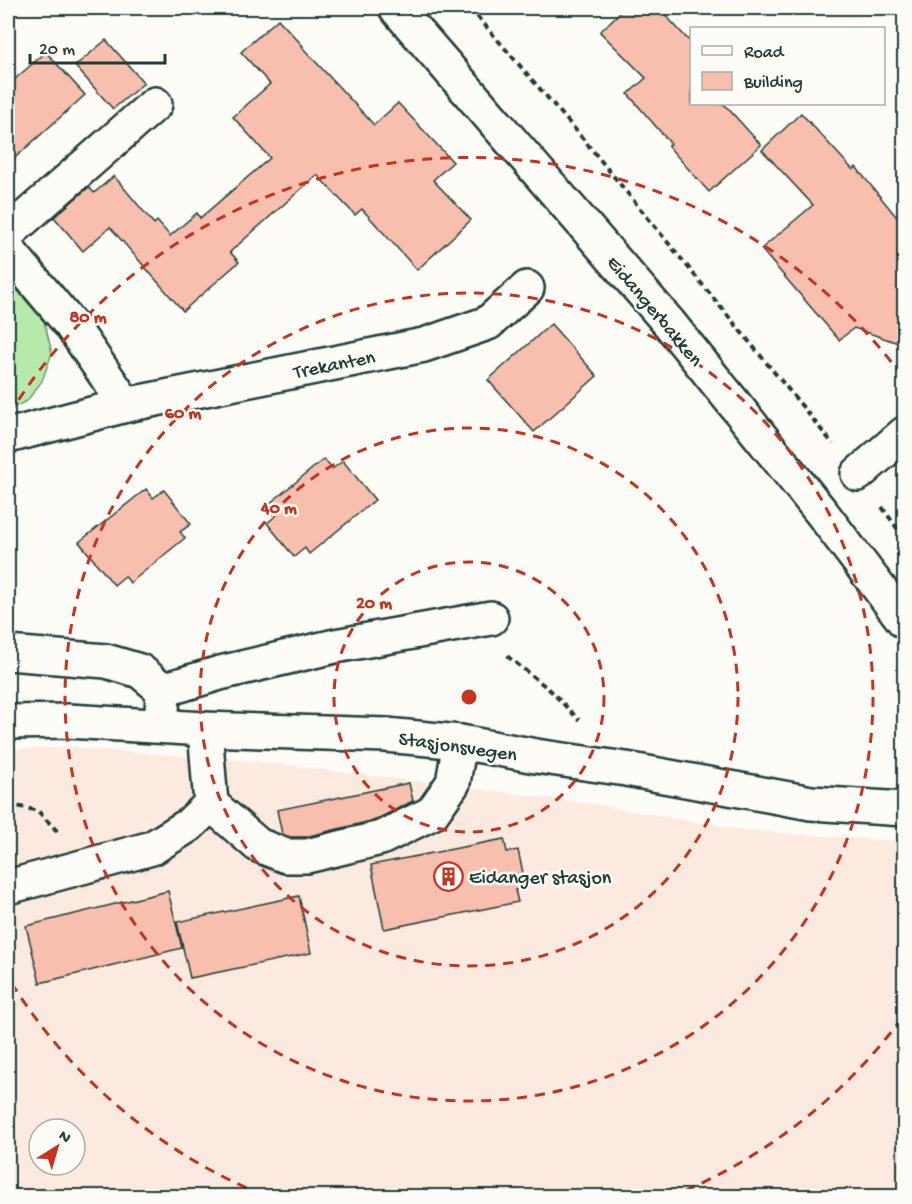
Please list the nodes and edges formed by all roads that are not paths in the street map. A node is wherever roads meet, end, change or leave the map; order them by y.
1 (396, 8) edge
2 (155, 104) dead end
3 (8, 233) edge
4 (8, 250) edge
5 (527, 288) dead end
6 (126, 405) junction
7 (904, 434) edge
8 (8, 436) edge
9 (858, 474) road end
10 (478, 620) road end
11 (904, 621) edge
12 (8, 653) edge
13 (164, 690) junction
14 (8, 722) edge
15 (161, 725) junction
16 (205, 729) junction
17 (460, 742) junction
18 (211, 804) junction
19 (904, 809) edge
20 (8, 887) edge

1 - 11 street, Eidangerbakken
2 - 3 street
4 - 6 street
5 - 6 street, Trekanten
6 - 8 street, Trekanten
7 - 9 street
10 - 13 street
12 - 13 street
13 - 15 street
14 - 15 street, Stasjonsvegen
15 - 16 street, Stasjonsvegen
16 - 17 street, Stasjonsvegen
16 - 18 street
17 - 18 street
17 - 19 street, Stasjonsvegen
18 - 20 street

